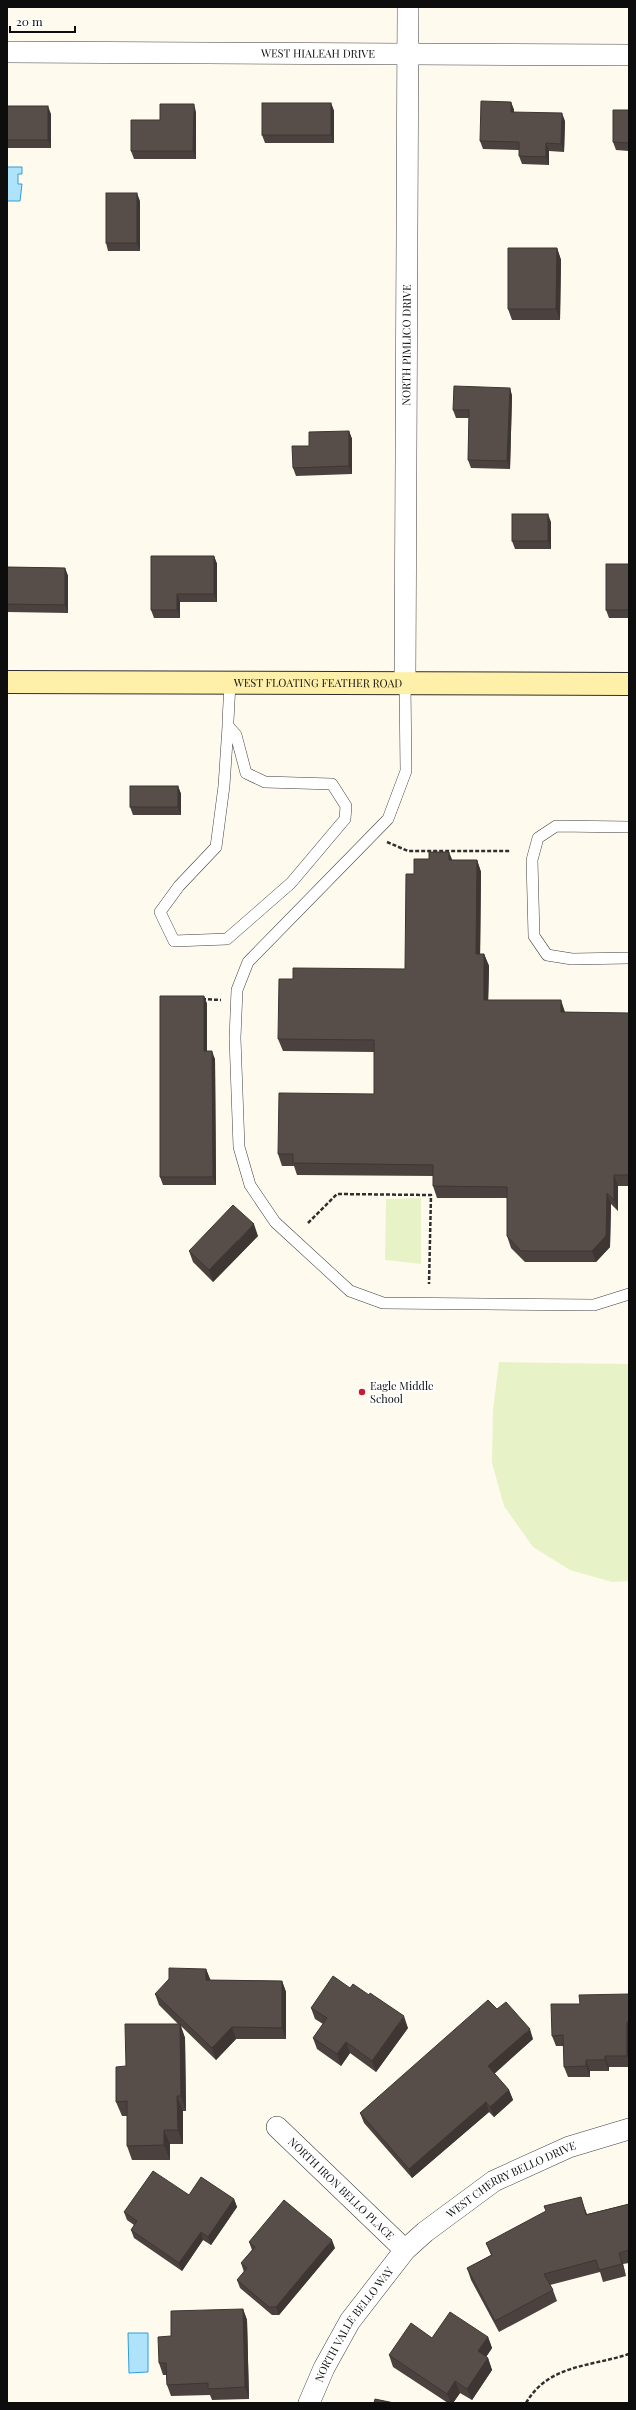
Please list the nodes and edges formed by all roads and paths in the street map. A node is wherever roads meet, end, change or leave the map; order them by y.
1 (408, 7) edge
2 (7, 52) edge
3 (408, 54) junction
4 (629, 55) edge
5 (7, 682) edge
6 (230, 682) junction
7 (405, 683) junction
8 (629, 684) edge
9 (228, 726) junction
10 (629, 827) edge
11 (384, 840) dead end
12 (510, 851) dead end
13 (629, 958) edge
14 (201, 999) edge
15 (223, 1000) dead end
16 (308, 1223) dead end
17 (429, 1284) dead end
18 (629, 1294) edge
19 (277, 2126) dead end
20 (629, 2129) edge
21 (405, 2250) junction
22 (629, 2354) edge
23 (309, 2403) edge
24 (526, 2403) edge

1 - 3 street, NORTH PIMLICO DRIVE
2 - 3 street, WEST HIALEAH DRIVE
3 - 4 street, WEST HIALEAH DRIVE
3 - 7 street, NORTH PIMLICO DRIVE
5 - 6 main road, WEST FLOATING FEATHER ROAD
6 - 7 main road, WEST FLOATING FEATHER ROAD
6 - 9 lane
7 - 8 main road, WEST FLOATING FEATHER ROAD
7 - 18 lane
9 - 9 lane
10 - 13 lane
11 - 12 path
14 - 15 path
16 - 17 path
19 - 21 street, NORTH IRON BELLO PLACE
20 - 21 street, WEST CHERRY BELLO DRIVE
21 - 23 street, NORTH VALLE BELLO WAY
22 - 24 path

